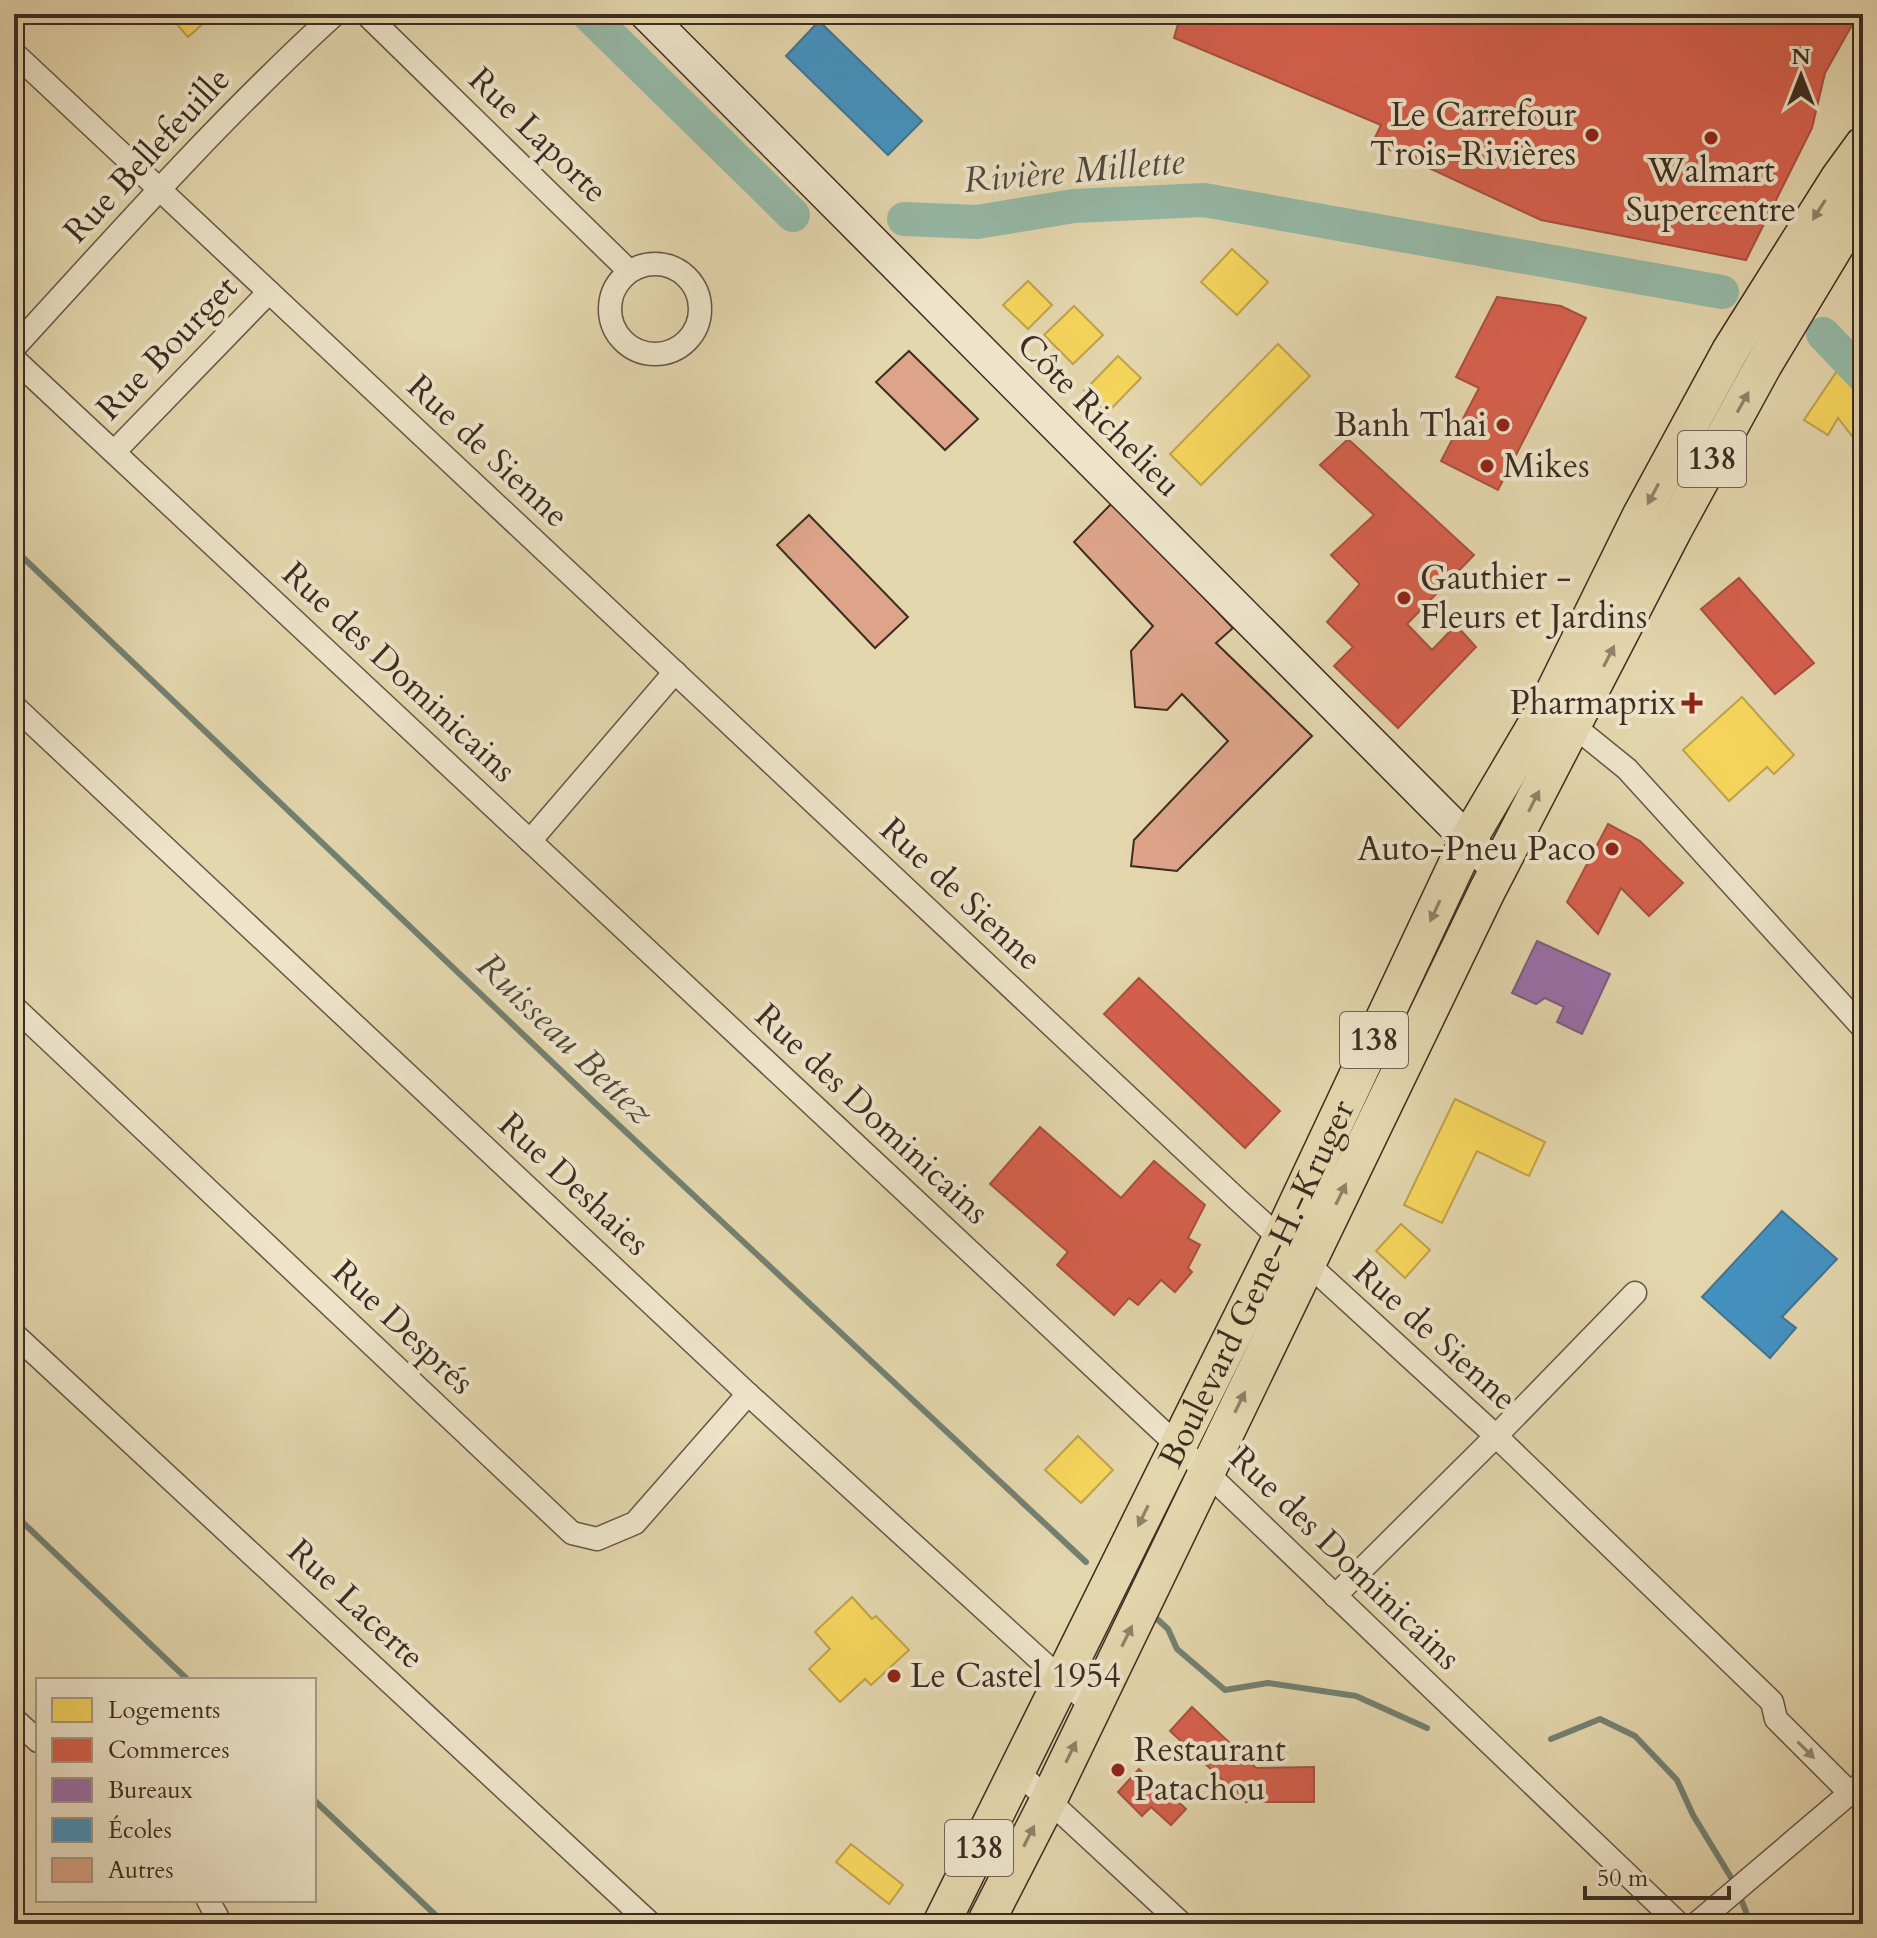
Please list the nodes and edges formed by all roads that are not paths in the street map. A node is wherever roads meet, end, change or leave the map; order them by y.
1 (335, 14) edge
2 (366, 14) edge
3 (646, 14) edge
4 (14, 53) edge
5 (1863, 145) edge
6 (159, 189) junction
7 (1863, 200) edge
8 (629, 271) junction
9 (269, 292) junction
10 (14, 348) edge
11 (14, 359) edge
12 (114, 452) junction
13 (675, 672) junction
14 (14, 706) edge
15 (1560, 715) junction
16 (1468, 840) junction
17 (530, 841) junction
18 (1498, 870) junction
19 (14, 1007) edge
20 (1863, 1028) edge
21 (1280, 1240) junction
22 (1307, 1264) junction
23 (1635, 1293) dead end
24 (14, 1334) edge
25 (748, 1394) junction
26 (1496, 1436) junction
27 (1177, 1446) junction
28 (1206, 1472) junction
29 (1335, 1596) junction
30 (1062, 1680) junction
31 (1093, 1706) junction
32 (14, 1719) edge
33 (36, 1739) edge
34 (1018, 1772) junction
35 (1856, 1787) edge
36 (1049, 1799) junction
37 (209, 1902) edge
38 (221, 1924) edge
39 (651, 1924) edge
40 (941, 1924) edge
41 (985, 1924) edge
42 (1182, 1924) edge
43 (1679, 1924) edge
44 (1696, 1924) edge

1 - 6 street, Rue Bellefeuille
2 - 8 street, Rue Laporte
3 - 16 street, Côte Richelieu
4 - 6 street, Rue de Sienne
5 -> 15 main road, Boulevard Gene-H.-Kruger / 138
6 - 9 street, Rue de Sienne
6 - 10 street, Rue Bellefeuille
15 -> 7 main road, Boulevard Gene-H.-Kruger / 138
8 - 8 street
9 - 12 street, Rue Bourget
9 - 13 street, Rue de Sienne
11 - 12 street, Rue des Dominicains
12 - 17 street, Rue des Dominicains
13 - 17 street
13 - 21 street, Rue de Sienne
14 - 25 street, Rue Deshaies
15 - 16 main road, Boulevard Gene-H.-Kruger / 138
18 -> 15 main road, Boulevard Gene-H.-Kruger / 138
15 - 20 street
16 - 18 street, Côte Richelieu
16 -> 21 main road, Boulevard Gene-H.-Kruger / 138
17 - 27 street, Rue des Dominicains
22 -> 18 main road, Boulevard Gene-H.-Kruger / 138
19 - 25 street, Rue Després
21 - 22 street, Rue de Sienne
21 - 27 main road, Boulevard Gene-H.-Kruger / 138
22 - 26 street, Rue de Sienne
28 -> 22 main road, Boulevard Gene-H.-Kruger / 138
23 - 26 street
24 - 39 street, Rue Lacerte
25 - 30 street, Rue Deshaies
26 - 29 street
26 -> 35 street, Rue de Sienne
27 - 28 street, Rue des Dominicains
27 -> 30 main road, Boulevard Gene-H.-Kruger / 138
28 - 29 street, Rue des Dominicains
31 -> 28 main road, Boulevard Gene-H.-Kruger / 138
29 - 43 street, Rue des Dominicains
30 - 31 street, Rue Deshaies
30 - 34 main road, Boulevard Gene-H.-Kruger / 138
36 -> 31 main road, Boulevard Gene-H.-Kruger / 138
32 - 33 street
34 - 36 street
34 - 40 main road, Boulevard Gene-H.-Kruger / 138
35 - 44 street
41 -> 36 main road, Boulevard Gene-H.-Kruger / 138
36 - 42 street
37 - 38 street

